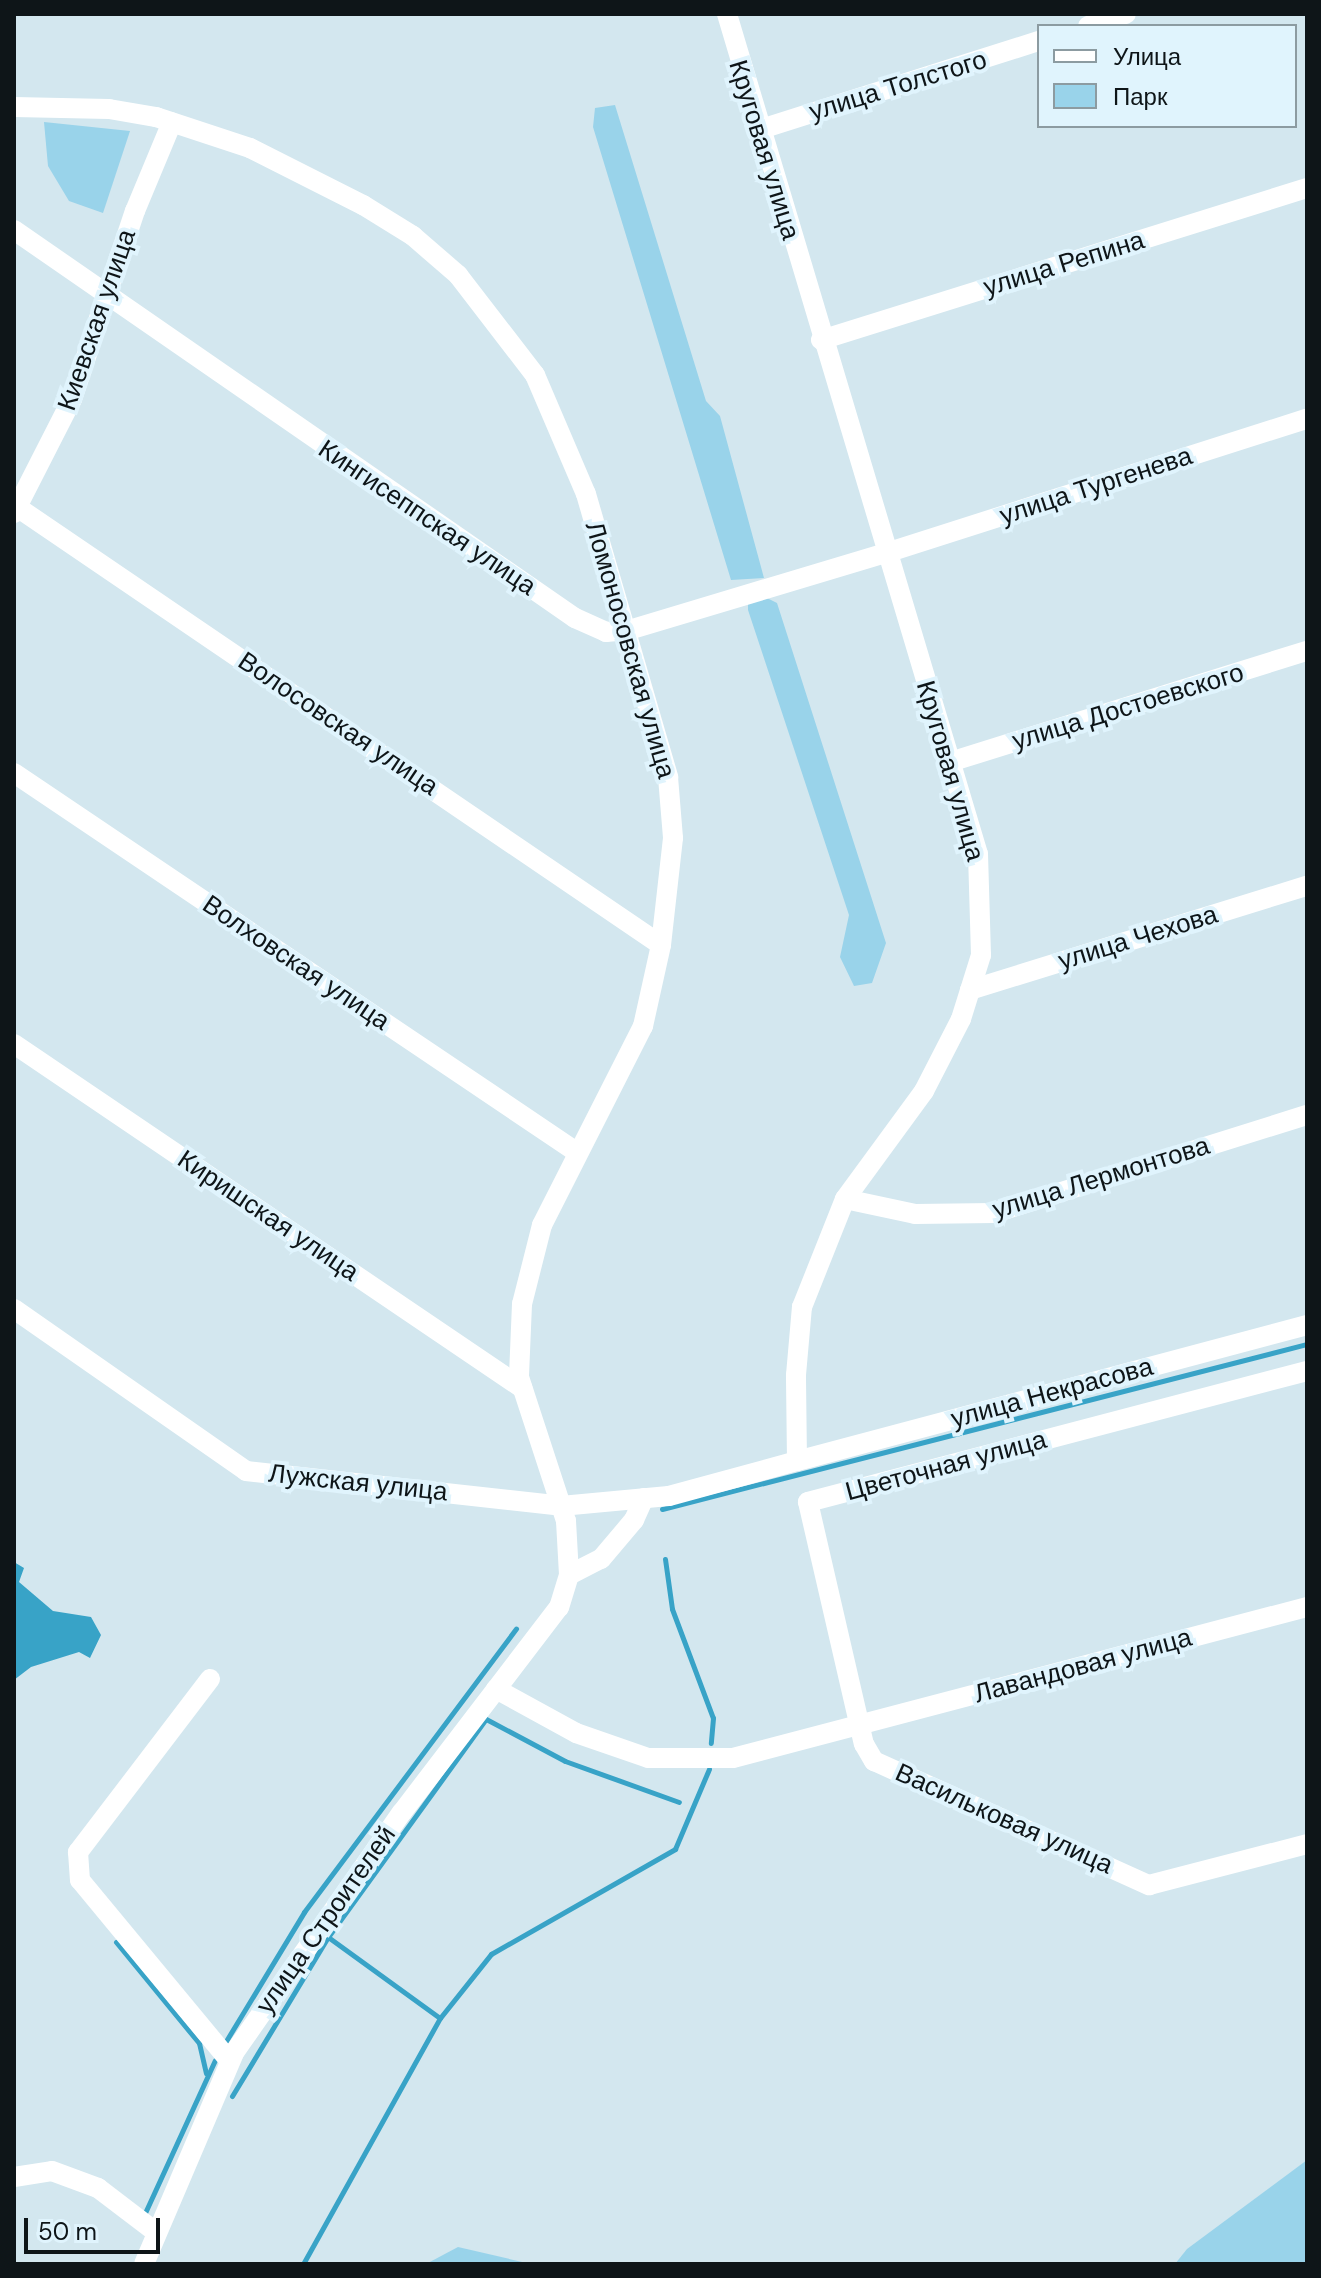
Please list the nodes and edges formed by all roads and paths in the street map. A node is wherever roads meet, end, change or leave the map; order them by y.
1 (727, 14) edge
2 (1126, 14) edge
3 (1094, 24) edge
4 (1037, 42) edge
5 (14, 107) edge
6 (172, 122) junction
7 (758, 130) junction
8 (1307, 188) edge
9 (14, 230) edge
10 (110, 297) junction
11 (821, 340) junction
12 (1307, 419) edge
13 (15, 508) edge
14 (886, 553) junction
15 (629, 630) junction
16 (1307, 651) edge
17 (950, 762) junction
18 (14, 773) edge
19 (1307, 886) edge
20 (661, 945) junction
21 (970, 990) junction
22 (14, 1044) edge
23 (1307, 1115) edge
24 (578, 1153) junction
25 (845, 1199) junction
26 (14, 1309) edge
27 (1307, 1325) edge
28 (1307, 1371) edge
29 (522, 1388) junction
30 (797, 1461) junction
31 (644, 1498) junction
32 (561, 1506) junction
33 (569, 1575) junction
34 (559, 1607) joint
35 (1307, 1607) edge
36 (210, 1679) dead end
37 (496, 1689) junction
38 (860, 1726) junction
39 (1307, 1844) edge
40 (230, 2061) junction
41 (14, 2177) edge
42 (157, 2233) junction
43 (144, 2264) edge

1 - 7 street, Круговая улица
2 - 3 street
4 - 7 street, улица Толстого
5 - 6 street, Ломоносовская улица
6 - 10 street, Киевская улица
6 - 15 street, Ломоносовская улица
7 - 11 street, Круговая улица
8 - 11 street, улица Репина
9 - 10 street, Кингисеппская улица
10 - 13 street, Киевская улица
10 - 15 street, Кингисеппская улица
11 - 14 street, Круговая улица
12 - 14 street, улица Тургенева
13 - 20 street, Волосовская улица
14 - 15 street, Кингисеппская улица
14 - 17 street, Круговая улица
15 - 20 street, Ломоносовская улица
16 - 17 street, улица Достоевского
17 - 21 street, Круговая улица
18 - 24 street, Волховская улица
19 - 21 street, улица Чехова
20 - 24 street, Ломоносовская улица
21 - 25 street, Круговая улица
22 - 29 street, Киришская улица
23 - 25 street, улица Лермонтова
24 - 29 street, Ломоносовская улица
25 - 30 street, Круговая улица
26 - 32 street, Лужская улица
27 - 30 street, улица Некрасова
28 - 38 street, Цветочная улица
29 - 32 street, Ломоносовская улица
30 - 31 street
31 - 32 street
31 - 33 street
32 - 33 street, Ломоносовская улица
33 - 34 street, Ломоносовская улица
34 - 37 street, улица Строителей
35 - 38 street, Лавандовая улица
36 - 40 street
37 - 38 street
37 - 40 street, улица Строителей
38 - 39 street, Васильковая улица
40 - 42 street, улица Строителей
41 - 42 street
42 - 43 street, улица Строителей

